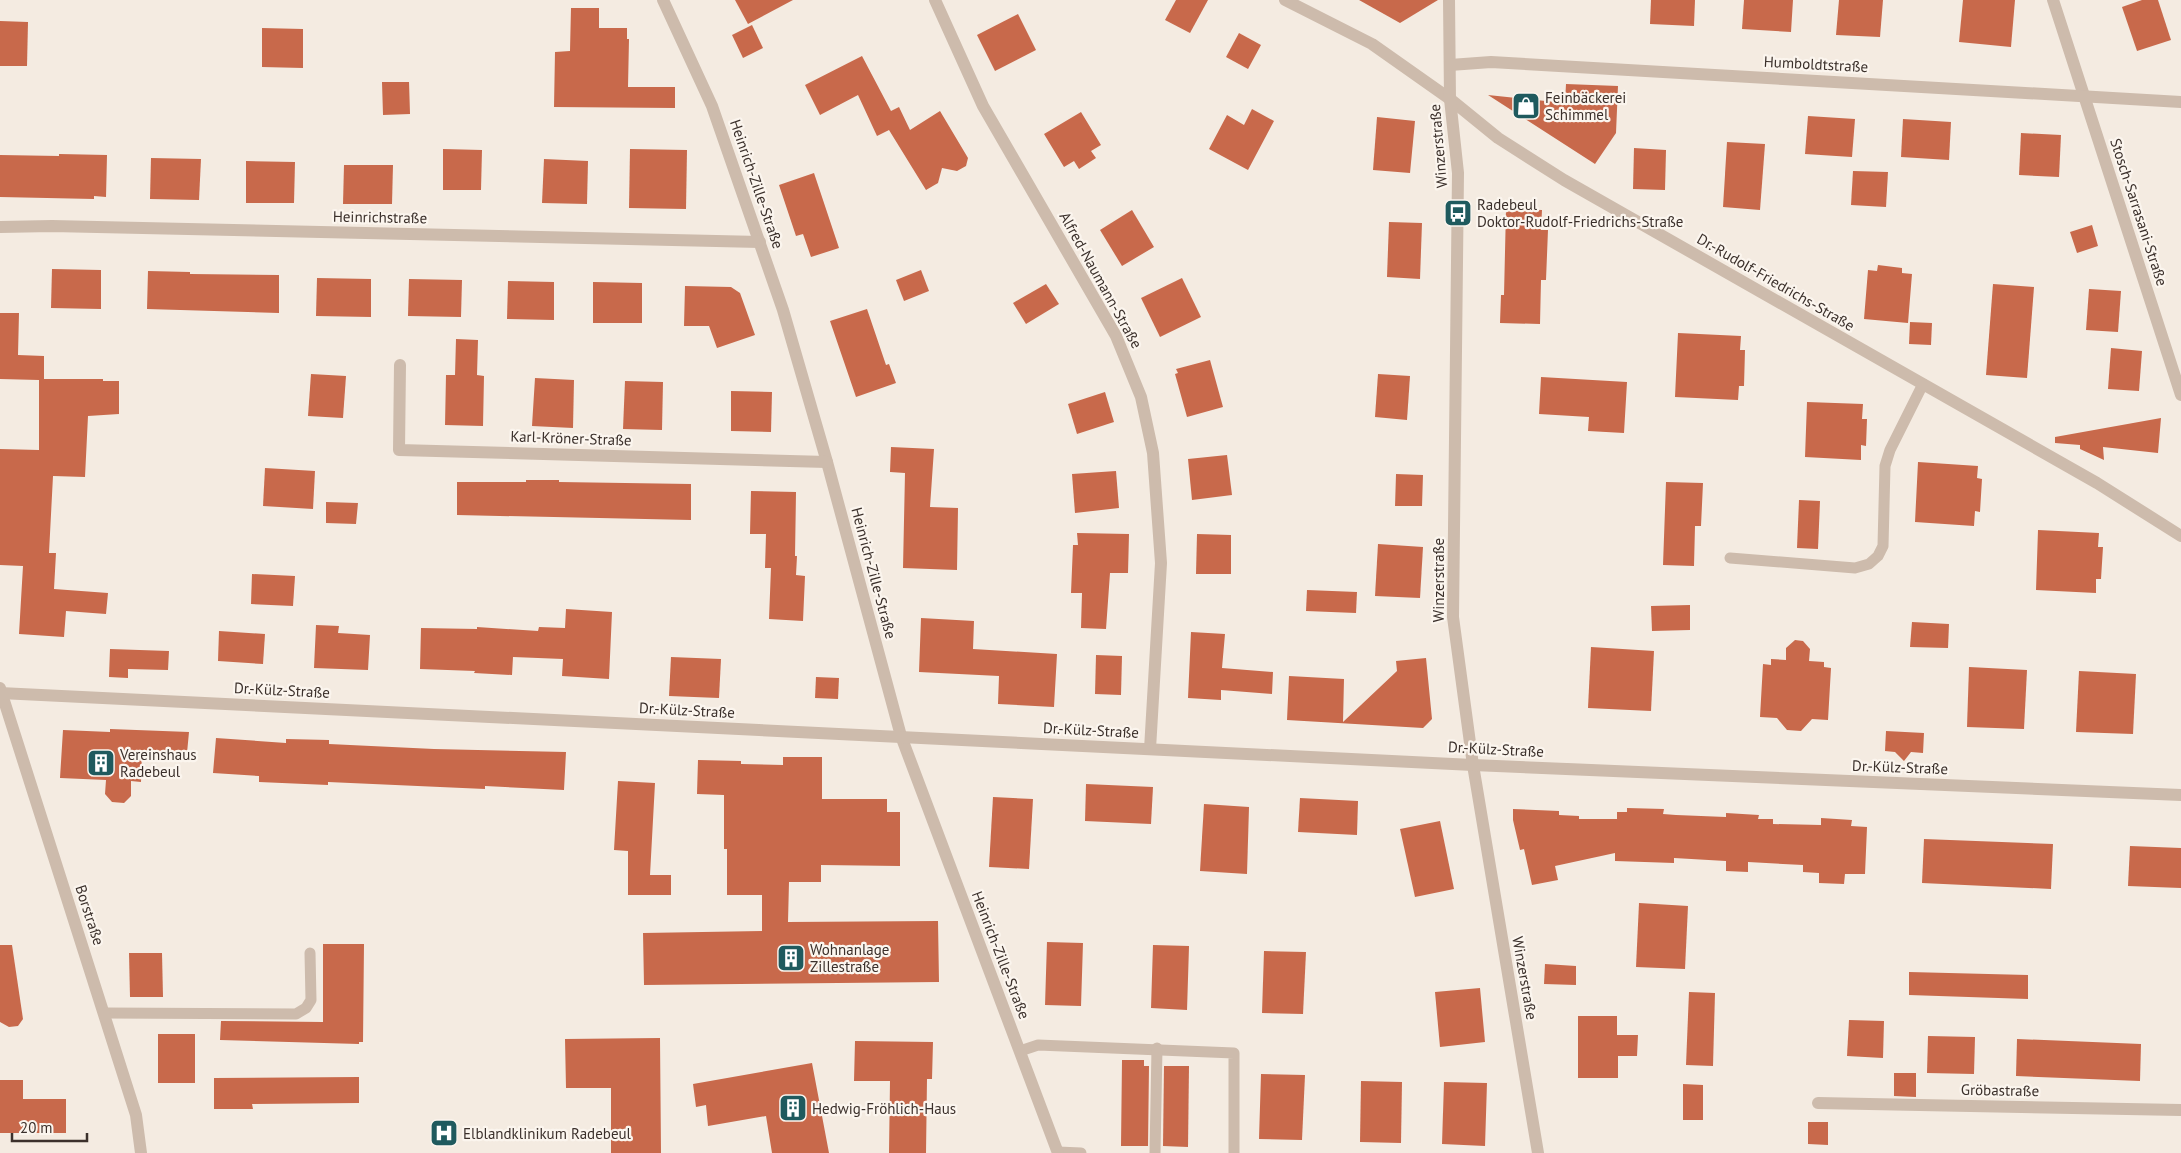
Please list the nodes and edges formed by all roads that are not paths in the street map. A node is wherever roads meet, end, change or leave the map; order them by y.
1 (663, 0) edge
2 (935, 0) edge
3 (1285, 0) edge
4 (1449, 0) edge
5 (2054, 0) edge
6 (1450, 65) junction
7 (2084, 95) junction
8 (1450, 98) junction
9 (2181, 102) edge
10 (0, 227) edge
11 (760, 242) junction
12 (400, 365) dead end
13 (1923, 384) junction
14 (2181, 395) edge
15 (827, 462) junction
16 (2181, 536) edge
17 (1730, 558) dead end
18 (1, 691) edge
19 (901, 736) junction
20 (1150, 749) junction
21 (1473, 765) junction
22 (2181, 795) edge
23 (310, 953) dead end
24 (104, 1012) junction
25 (1157, 1048) junction
26 (1020, 1051) junction
27 (1818, 1102) dead end
28 (2181, 1110) edge
29 (1058, 1152) edge
30 (141, 1153) edge
31 (1081, 1153) edge
32 (1155, 1153) edge
33 (1234, 1153) edge
34 (1538, 1153) edge

1 - 11 street, Heinrich-Zille-Straße
2 - 20 street, Alfred-Naumann-Straße
3 - 8 street, Dr.-Rudolf-Friedrichs-Straße
4 - 6 street, Winzerstraße
5 - 7 street, Stosch-Sarrasani-Straße
6 - 7 street, Humboldtstraße
6 - 8 street, Winzerstraße
7 - 9 street, Humboldtstraße
7 - 14 street, Stosch-Sarrasani-Straße
8 - 13 street, Dr.-Rudolf-Friedrichs-Straße
8 - 21 street, Winzerstraße
10 - 11 street, Heinrichstraße
11 - 15 street, Heinrich-Zille-Straße
12 - 15 street, Karl-Kröner-Straße
13 - 16 street, Dr.-Rudolf-Friedrichs-Straße
13 - 17 lane
15 - 19 street, Heinrich-Zille-Straße
18 - 19 street, Dr.-Külz-Straße
18 - 24 street, Borstraße
19 - 20 street, Dr.-Külz-Straße
19 - 26 street, Heinrich-Zille-Straße
20 - 21 street, Dr.-Külz-Straße
21 - 22 street, Dr.-Külz-Straße
21 - 34 street, Winzerstraße
23 - 24 lane
24 - 30 street, Borstraße
25 - 26 lane
25 - 32 lane
25 - 33 lane
26 - 29 street, Heinrich-Zille-Straße
27 - 28 street, Gröbastraße
29 - 31 lane

